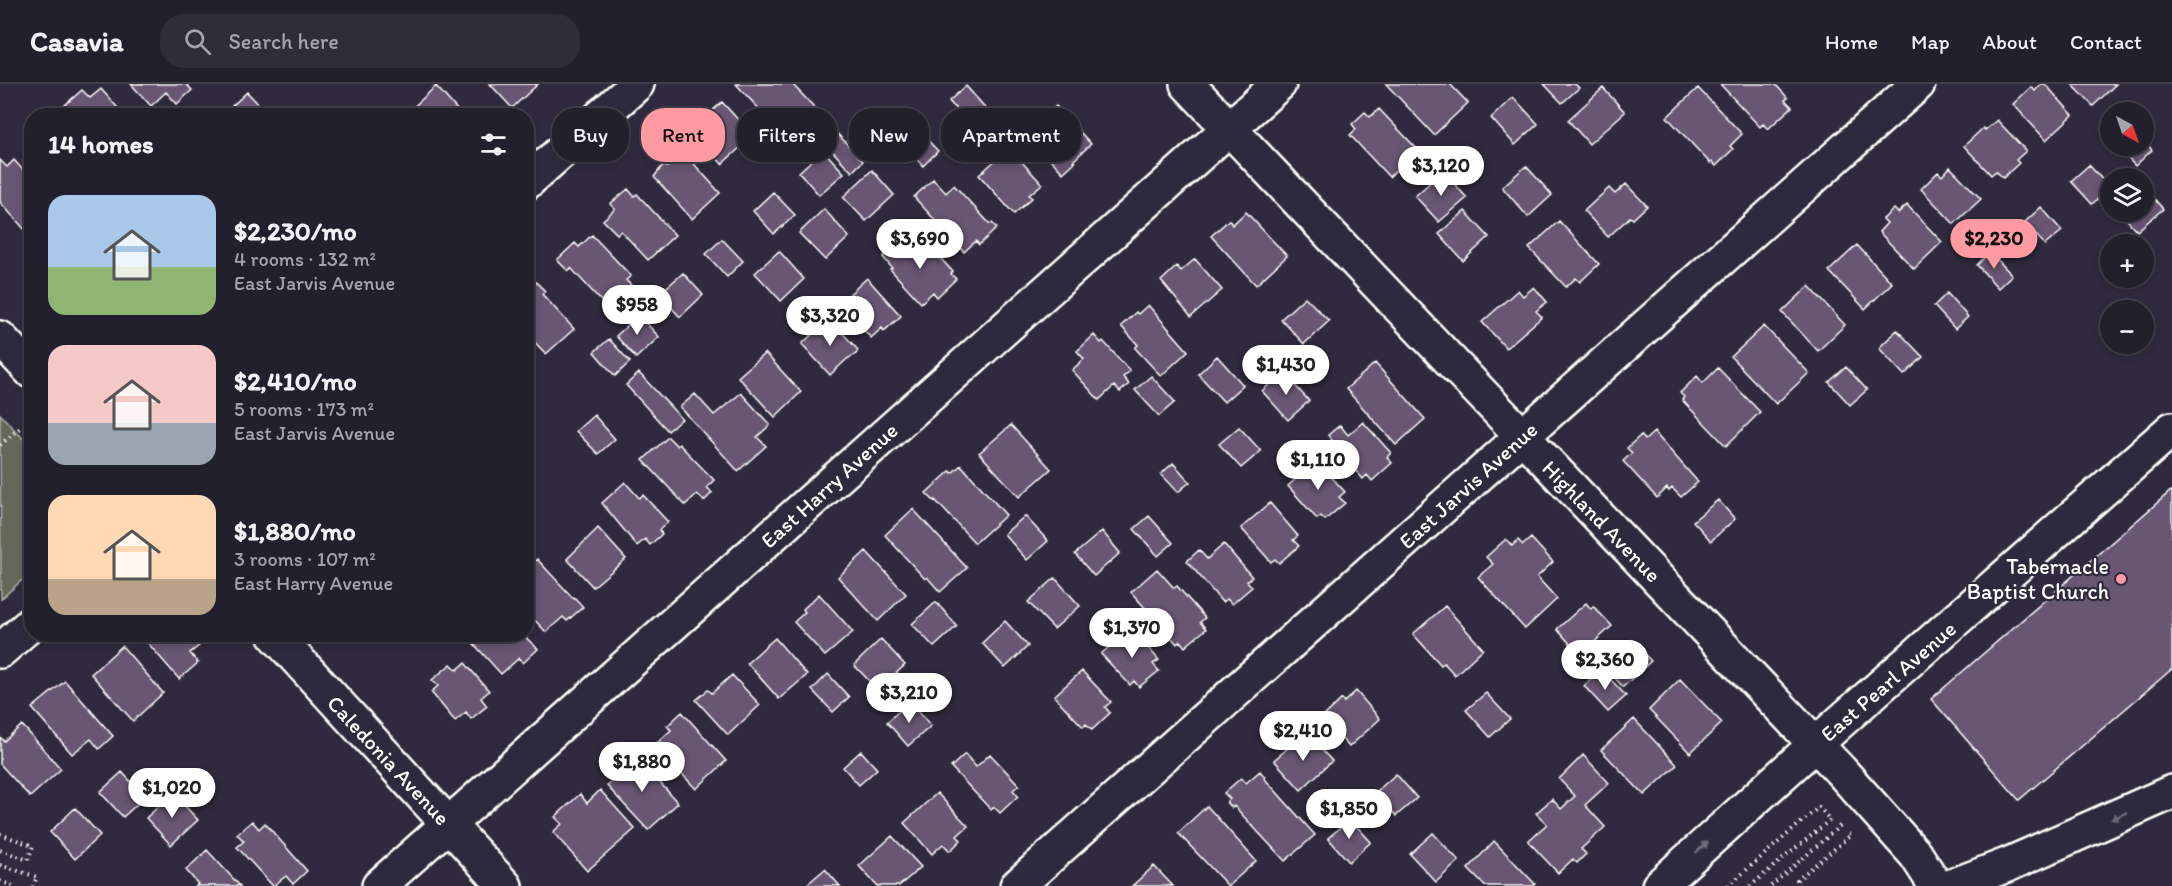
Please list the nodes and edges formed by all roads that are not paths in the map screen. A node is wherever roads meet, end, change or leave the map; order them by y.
1 (637, 84) edge
2 (1187, 84) edge
3 (1279, 84) edge
4 (1918, 84) edge
5 (1230, 128) junction
6 (534, 176) edge
7 (0, 338) edge
8 (24, 364) edge
9 (2172, 429) edge
10 (1522, 437) junction
11 (24, 630) edge
12 (281, 642) edge
13 (0, 651) edge
14 (1815, 745) junction
15 (2172, 792) edge
16 (448, 824) junction
17 (379, 886) edge
18 (505, 886) edge
19 (1017, 886) edge
20 (1659, 886) edge
21 (1936, 886) edge
22 (1952, 886) edge

1 - 6 street
2 - 5 street, Highland Avenue
3 - 5 street, East Harry Avenue
4 - 10 street, East Jarvis Avenue
5 - 10 street, Highland Avenue
5 - 16 street, East Harry Avenue
7 - 8 street
9 - 14 street, East Pearl Avenue
10 - 14 street, Highland Avenue
10 - 19 street, East Jarvis Avenue
11 - 13 street
12 - 16 street, Caledonia Avenue
20 -> 14 street, East Pearl Avenue
14 - 21 street, Highland Avenue
15 -> 22 street
16 - 17 street, East Harry Avenue
16 - 18 street, Caledonia Avenue

